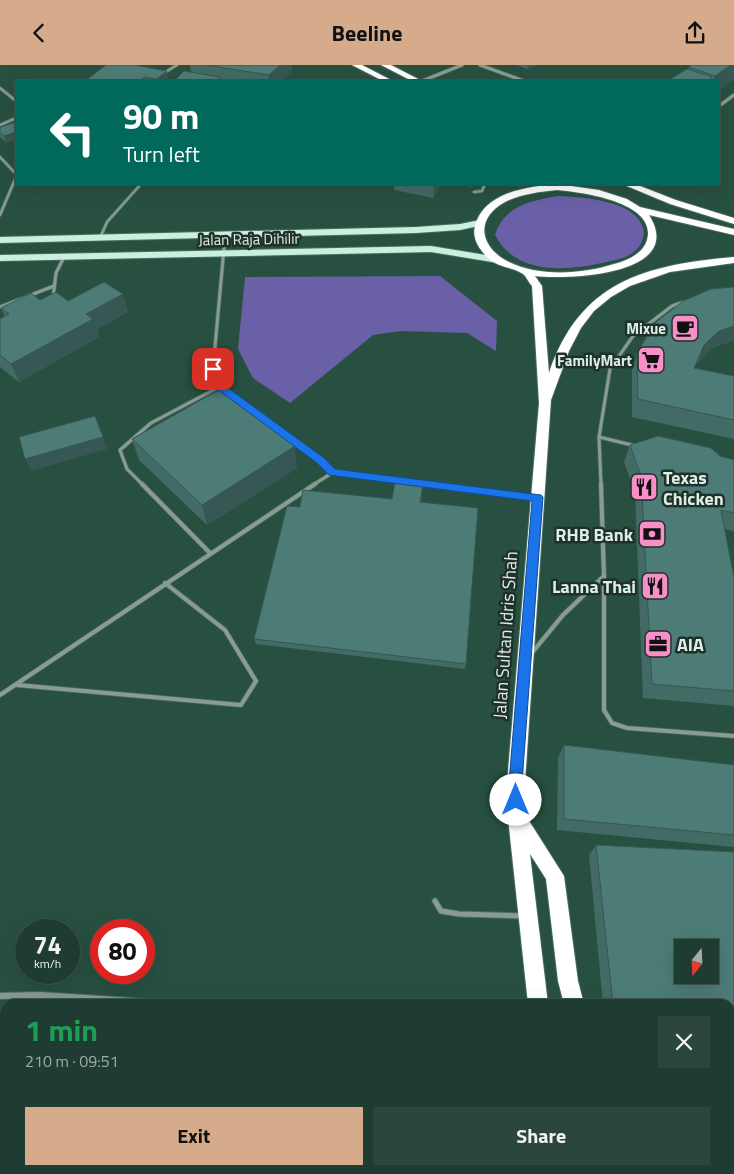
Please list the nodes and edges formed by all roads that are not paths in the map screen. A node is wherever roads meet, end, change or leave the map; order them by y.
1 (177, 65) edge
2 (356, 65) edge
3 (385, 65) edge
4 (462, 65) edge
5 (480, 65) edge
6 (162, 74) edge
7 (387, 80) edge
8 (416, 80) edge
9 (424, 80) edge
10 (521, 80) edge
11 (0, 88) edge
12 (734, 95) edge
13 (15, 100) edge
14 (720, 105) edge
15 (15, 119) edge
16 (0, 125) edge
17 (0, 157) edge
18 (15, 175) edge
19 (15, 178) edge
20 (140, 185) edge
21 (485, 185) edge
22 (572, 185) edge
23 (629, 185) edge
24 (532, 187) edge
25 (582, 189) junction
26 (474, 193) dead end
27 (638, 209) junction
28 (0, 215) edge
29 (734, 221) edge
30 (480, 223) junction
31 (734, 232) edge
32 (225, 235) junction
33 (100, 238) junction
34 (0, 240) edge
35 (225, 254) junction
36 (64, 257) junction
37 (0, 258) edge
38 (498, 260) junction
39 (734, 260) edge
40 (526, 271) junction
41 (54, 287) junction
42 (691, 300) edge
43 (53, 301) edge
44 (0, 307) edge
45 (220, 386) junction
46 (545, 403) junction
47 (599, 437) junction
48 (638, 446) edge
49 (332, 473) junction
50 (538, 497) junction
51 (210, 553) junction
52 (604, 576) junction
53 (165, 583) junction
54 (525, 661) junction
55 (17, 685) junction
56 (0, 695) edge
57 (734, 736) edge
58 (517, 817) junction
59 (435, 901) dead end
60 (527, 916) junction
61 (0, 996) edge
62 (101, 999) edge
63 (537, 999) edge
64 (573, 999) edge

1 - 6 lane
2 - 7 highway
3 - 8 highway
4 - 9 street
5 - 10 street
11 - 13 lane
12 - 14 street
15 - 16 lane
17 - 18 lane
19 - 28 lane
20 - 33 lane
21 - 26 lane
22 - 25 highway
23 - 29 highway
24 - 25 highway
24 - 30 highway
25 - 27 highway
27 - 31 highway
27 - 40 highway
30 - 32 main road, Jalan Raja Dihilir
30 - 38 highway
32 - 33 main road, Jalan Raja Dihilir
32 - 35 lane
33 - 34 main road, Jalan Raja Dihilir
35 - 36 main road, Jalan Raja Dihilir
35 - 38 main road, Jalan Raja Dihilir
35 - 45 lane
36 - 37 main road, Jalan Raja Dihilir
36 - 41 lane
38 - 40 highway
39 - 46 highway
40 - 46 highway, Jalan Sultan Idris Shah
41 - 43 lane
41 - 44 lane
42 - 47 lane
45 - 49 lane
45 - 51 lane
46 - 50 highway, Jalan Sultan Idris Shah
47 - 48 lane
47 - 52 lane
49 - 50 lane
49 - 51 lane
50 - 54 highway, Jalan Sultan Idris Shah
51 - 53 lane
52 - 54 lane
52 - 57 lane
53 - 55 lane
53 - 55 lane
54 - 58 highway, Jalan Sultan Idris Shah
55 - 56 lane
58 - 60 highway, Jalan Sultan Idris Shah
58 - 64 highway
59 - 60 lane
60 - 63 highway, Jalan Sultan Idris Shah
61 - 62 street

